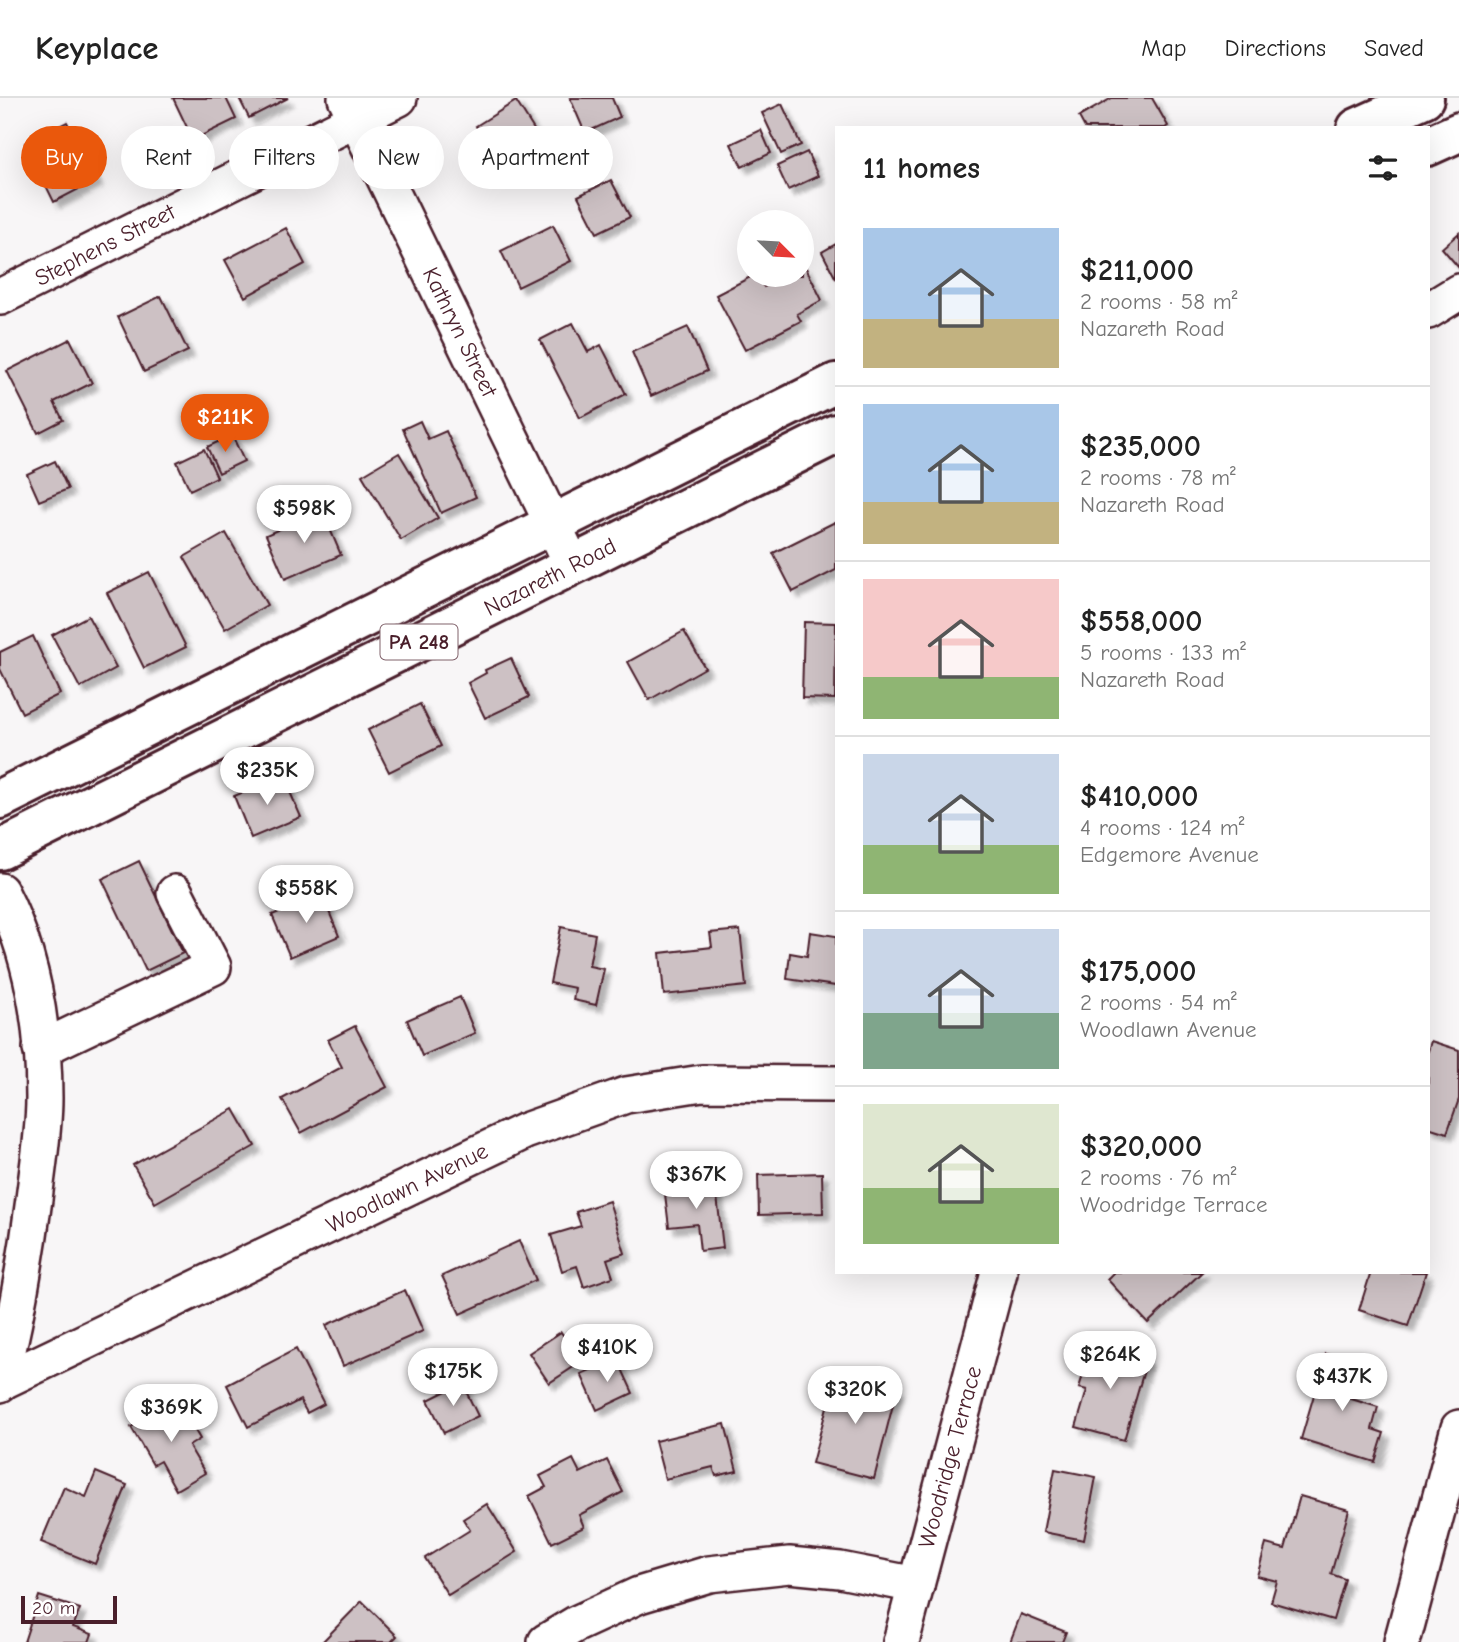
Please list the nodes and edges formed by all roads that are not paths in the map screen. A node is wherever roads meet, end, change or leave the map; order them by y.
1 (399, 98) edge
2 (1424, 98) edge
3 (352, 108) edge
4 (1361, 126) edge
5 (1459, 132) edge
6 (1430, 145) edge
7 (1459, 292) edge
8 (0, 298) edge
9 (1430, 310) edge
10 (835, 384) edge
11 (835, 434) edge
12 (552, 525) junction
13 (573, 566) junction
14 (0, 799) edge
15 (0, 850) edge
16 (0, 891) edge
17 (174, 893) dead end
18 (10, 943) edge
19 (41, 1049) junction
20 (835, 1084) edge
21 (998, 1274) edge
22 (0, 1383) edge
23 (1459, 1428) edge
24 (916, 1586) junction
25 (546, 1642) edge
26 (901, 1642) edge
27 (1402, 1642) edge

1 - 3 street, Stephens Street
2 - 4 highway
3 - 8 street, Stephens Street
3 - 12 street, Kathryn Street
5 - 6 highway
7 - 9 street
10 - 12 highway, Nazareth Road / PA 248
11 - 13 highway, Nazareth Road / PA 248
12 - 13 street, Kathryn Street
12 - 14 highway, Nazareth Road / PA 248
13 - 15 highway, Nazareth Road / PA 248
16 - 18 street
17 - 19 street
18 - 19 street
19 - 22 street
20 - 22 street, Woodlawn Avenue
21 - 24 street, Woodridge Terrace
23 - 27 street
24 - 25 street
24 - 26 street, Woodridge Terrace

